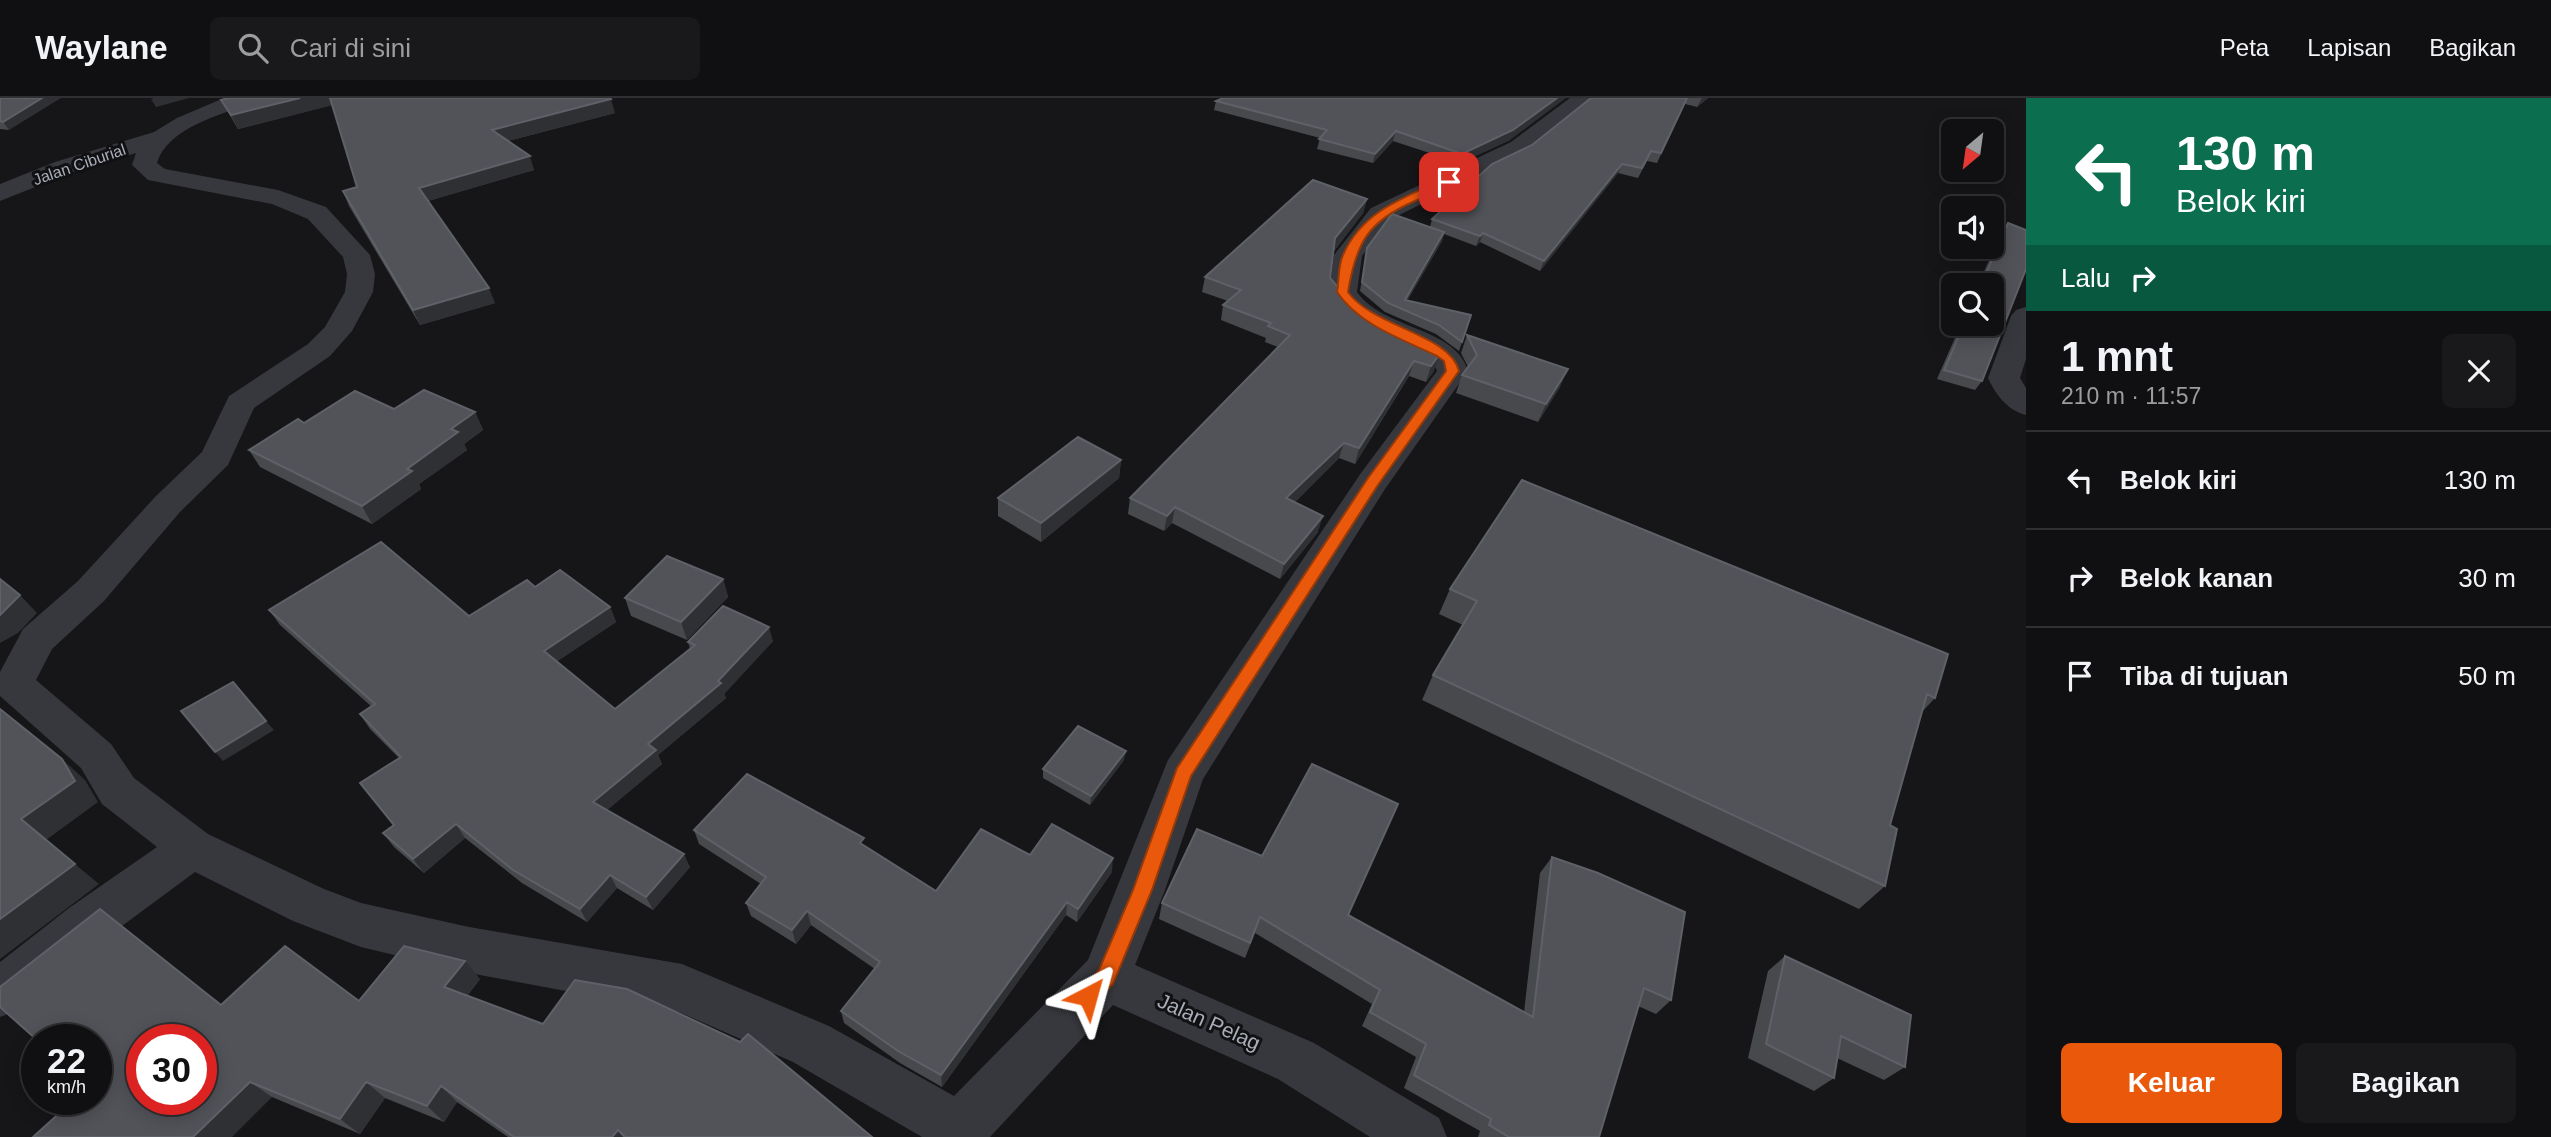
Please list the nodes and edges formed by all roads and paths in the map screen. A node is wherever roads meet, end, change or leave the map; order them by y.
1 (245, 98) edge
2 (1584, 98) edge
3 (158, 138) junction
4 (0, 193) edge
5 (2026, 316) edge
6 (2026, 405) edge
7 (192, 848) junction
8 (1106, 977) junction
9 (0, 993) edge
10 (961, 1133) edge
11 (1420, 1137) edge

1 - 3 street, Jalan Ciburial
2 - 8 street
3 - 4 street, Jalan Ciburial
3 - 7 street
5 - 6 street
7 - 9 street
7 - 10 street
8 - 10 street
8 - 11 street, Jalan Pelag

